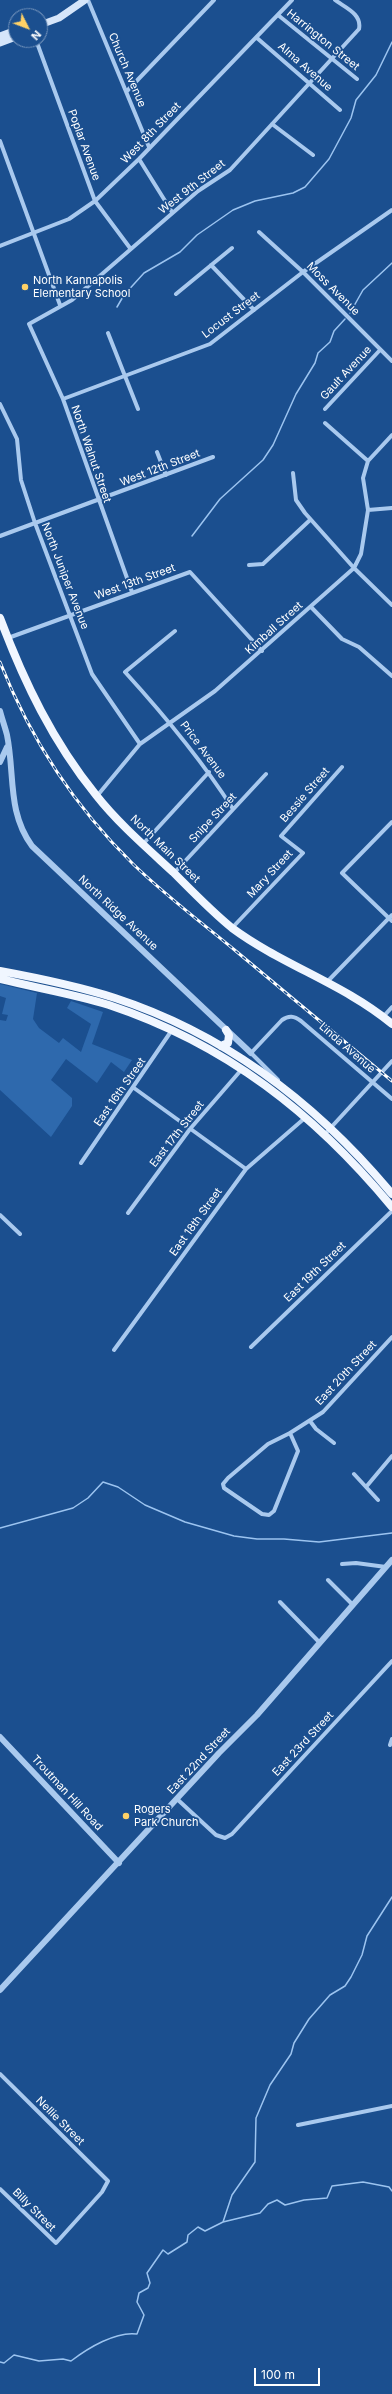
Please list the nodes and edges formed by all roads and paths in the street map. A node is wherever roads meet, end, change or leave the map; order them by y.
1 (87, 0) edge
2 (214, 0) edge
3 (292, 0) edge
4 (335, 0) edge
5 (278, 15) junction
6 (48, 23) edge
7 (257, 38) junction
8 (39, 48) edge
9 (331, 58) junction
10 (357, 79) dead end
11 (310, 82) junction
12 (127, 91) junction
13 (340, 110) dead end
14 (272, 124) junction
15 (0, 141) edge
16 (149, 147) junction
17 (313, 155) dead end
18 (139, 159) junction
19 (95, 201) junction
20 (392, 210) edge
21 (172, 212) junction
22 (259, 232) dead end
23 (34, 234) junction
24 (0, 246) edge
25 (130, 248) junction
26 (232, 248) dead end
27 (211, 265) junction
28 (303, 272) junction
29 (176, 294) dead end
30 (60, 305) junction
31 (254, 310) junction
32 (28, 324) joint
33 (108, 333) dead end
34 (380, 350) junction
35 (392, 361) edge
36 (126, 375) junction
37 (63, 399) junction
38 (0, 404) edge
39 (325, 408) dead end
40 (138, 409) dead end
41 (325, 423) dead end
42 (392, 435) edge
43 (157, 452) dead end
44 (213, 458) dead end
45 (368, 461) junction
46 (293, 473) dead end
47 (166, 474) junction
48 (98, 502) junction
49 (392, 508) edge
50 (368, 510) junction
51 (310, 520) junction
52 (35, 523) junction
53 (0, 536) edge
54 (249, 565) dead end
55 (354, 568) junction
56 (132, 592) junction
57 (392, 605) edge
58 (311, 607) junction
59 (70, 615) junction
60 (0, 618) edge
61 (175, 631) dead end
62 (8, 639) junction
63 (262, 651) junction
64 (392, 676) edge
65 (0, 711) edge
66 (171, 722) junction
67 (2, 724) edge
68 (140, 744) junction
69 (8, 746) junction
70 (0, 762) edge
71 (342, 766) dead end
72 (209, 772) junction
73 (266, 774) dead end
74 (96, 796) junction
75 (233, 809) junction
76 (392, 822) edge
77 (281, 836) joint
78 (143, 844) junction
79 (174, 873) junction
80 (391, 918) edge
81 (232, 928) junction
82 (0, 971) edge
83 (0, 979) edge
84 (327, 982) junction
85 (392, 1007) edge
86 (383, 1017) junction
87 (392, 1024) edge
88 (172, 1030) junction
89 (226, 1030) junction
90 (221, 1046) junction
91 (252, 1053) junction
92 (392, 1061) edge
93 (242, 1068) junction
94 (373, 1082) junction
95 (134, 1088) junction
96 (291, 1093) junction
97 (392, 1099) edge
98 (306, 1116) junction
99 (331, 1127) junction
100 (190, 1129) junction
101 (325, 1134) junction
102 (81, 1162) dead end
103 (246, 1169) junction
104 (392, 1194) edge
105 (392, 1208) edge
106 (392, 1211) edge
107 (128, 1213) dead end
108 (0, 1215) edge
109 (20, 1234) dead end
110 (392, 1337) edge
111 (251, 1347) dead end
112 (114, 1350) dead end
113 (310, 1420) junction
114 (290, 1433) junction
115 (334, 1443) dead end
116 (392, 1456) edge
117 (354, 1474) dead end
118 (366, 1487) junction
119 (378, 1500) dead end
120 (392, 1560) edge
121 (342, 1564) dead end
122 (386, 1567) junction
123 (328, 1580) dead end
124 (280, 1602) dead end
125 (353, 1605) junction
126 (320, 1642) junction
127 (392, 1661) edge
128 (0, 1737) edge
129 (392, 1739) edge
130 (390, 1745) dead end
131 (177, 1799) junction
132 (119, 1863) junction
133 (0, 1990) edge
134 (0, 2074) edge
135 (392, 2106) edge
136 (298, 2125) dead end
137 (0, 2188) edge
138 (56, 2243) joint

1 - 6 main road
1 - 12 street, Church Avenue
2 - 12 street
3 - 5 street, West 8th Street
4 - 9 street, West 9th Street
5 - 7 street, West 8th Street
5 - 9 street, Harrington Street
7 - 11 street, Alma Avenue
7 - 16 street, West 8th Street
8 - 19 street, Poplar Avenue
9 - 10 street, Harrington Street
9 - 11 street, West 9th Street
11 - 13 street, Alma Avenue
11 - 14 street, West 9th Street
12 - 16 street, Church Avenue
14 - 17 street
14 - 21 street, West 9th Street
15 - 23 street
16 - 18 street, West 8th Street
18 - 19 street, West 8th Street
18 - 21 street
19 - 23 street, West 8th Street
19 - 25 street, Poplar Avenue
20 - 28 street, Locust Street
21 - 25 street, West 9th Street
22 - 28 street, Moss Avenue
23 - 24 street, West 8th Street
23 - 30 street
25 - 30 street, West 9th Street
26 - 27 street
27 - 29 street
27 - 31 street
28 - 31 street, Locust Street
28 - 34 street, Moss Avenue
30 - 32 street, West 9th Street
31 - 36 street, Locust Street
32 - 37 street, North Walnut Street
33 - 36 street
34 - 35 street, Moss Avenue
34 - 39 street, Gault Avenue
36 - 37 street, Locust Street
36 - 40 street
37 - 48 street, North Walnut Street
38 - 52 street, North Juniper Avenue
41 - 45 street
42 - 45 street, Kimball Street
43 - 47 street
44 - 47 street, West 12th Street
45 - 50 street, Kimball Street
46 - 51 street
47 - 48 street, West 12th Street
48 - 52 street, West 12th Street
48 - 56 street, North Walnut Street
49 - 50 street
50 - 55 street, Kimball Street
51 - 54 street
51 - 55 street
52 - 53 street, West 12th Street
52 - 59 street, North Juniper Avenue
55 - 57 street
55 - 58 street, Kimball Street
56 - 59 street, West 13th Street
56 - 63 street, West 13th Street
58 - 63 street, Kimball Street
58 - 64 street
59 - 62 street, West 13th Street
59 - 68 street, North Juniper Avenue
60 - 62 main road, North Main Street
61 - 66 street, Price Avenue
62 - 74 main road, North Main Street
63 - 66 street, Kimball Street
65 - 67 street, North Ridge Avenue
66 - 68 street, Kimball Street
66 - 72 street, Price Avenue
67 - 69 street, North Ridge Avenue
68 - 74 street, Kimball Street
69 - 70 street
69 - 89 street, North Ridge Avenue
71 - 77 street, Bessie Street
72 - 75 street, Price Avenue
72 - 78 street
73 - 75 street, Snipe Street
74 - 78 main road, North Main Street
75 - 79 street, Snipe Street
76 - 80 street
77 - 81 street, Mary Street
78 - 79 main road, North Main Street
79 - 81 main road, North Main Street
80 - 84 street
81 - 84 main road, North Main Street
82 - 90 main road
83 - 88 main road
84 - 86 main road, North Main Street
85 - 86 street
86 - 87 main road, North Main Street
88 - 93 main road
88 - 95 street, East 16th Street
89 - 90 main road
89 - 91 street, North Ridge Avenue
90 - 96 main road
91 - 94 street, Linda Avenue
91 - 96 street, North Ridge Avenue
92 - 94 street
93 - 98 main road
93 - 100 street, East 17th Street
94 - 97 street, Linda Avenue
94 - 99 street
95 - 100 street
95 - 102 street, East 16th Street
96 - 99 main road
98 - 101 main road
98 - 103 street, East 18th Street
99 - 101 street
99 - 104 main road
100 - 103 street
100 - 107 street, East 17th Street
101 - 105 main road
103 - 112 street, East 18th Street
106 - 111 street, East 19th Street
108 - 109 street
110 - 113 street, East 20th Street
113 - 114 street, East 20th Street
113 - 115 street
114 - 114 street, East 20th Street
116 - 118 street
117 - 118 street
118 - 119 street
120 - 122 street, East 22nd Street
121 - 122 street
122 - 125 street, East 22nd Street
123 - 125 street
124 - 126 street
125 - 126 street, East 22nd Street
126 - 131 street, East 22nd Street
127 - 131 street, East 23rd Street
128 - 132 street, Troutman Hill Road
129 - 130 street
131 - 132 street, East 22nd Street
132 - 133 street, East 22nd Street
134 - 138 street, Nellie Street
135 - 136 street
137 - 138 street, Billy Street

